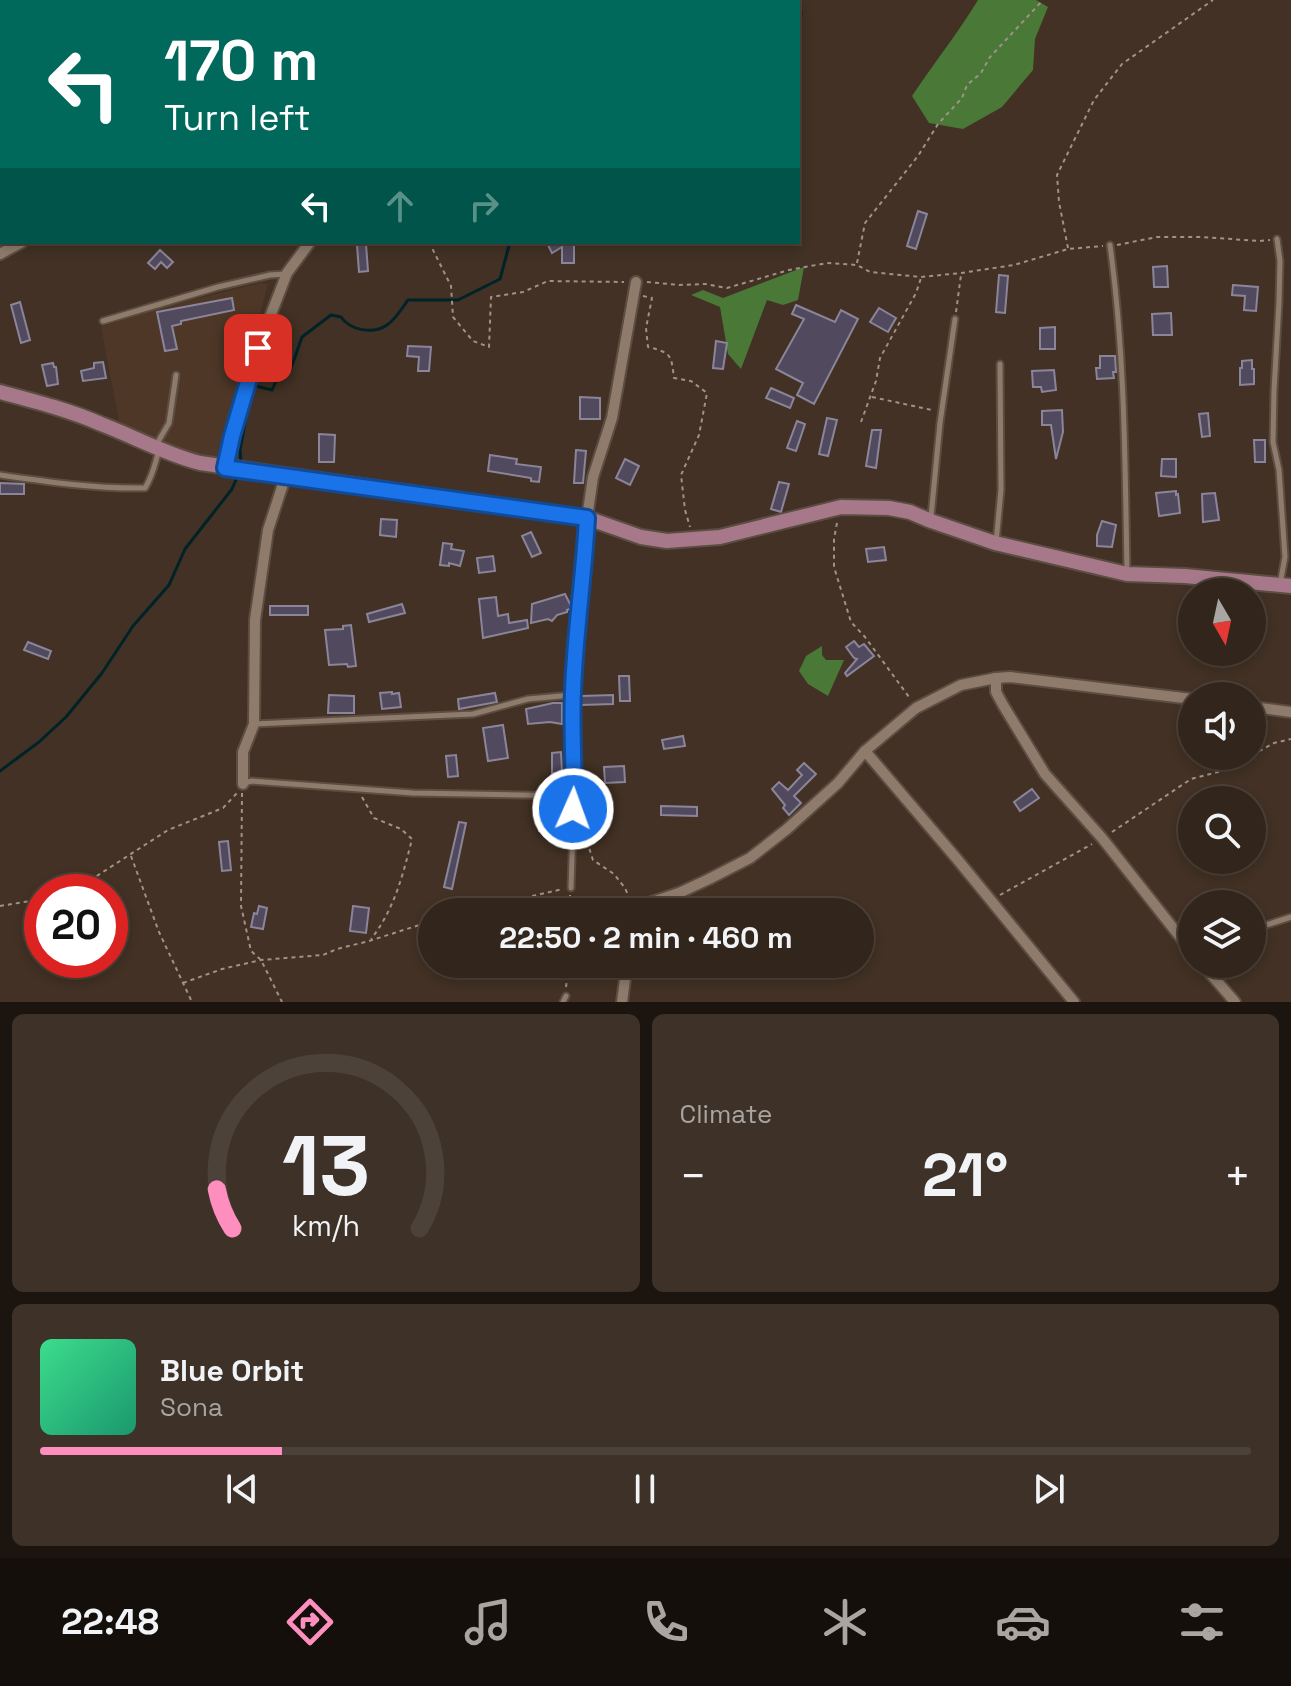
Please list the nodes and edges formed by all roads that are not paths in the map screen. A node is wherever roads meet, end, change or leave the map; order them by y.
1 (1277, 239) road end
2 (18, 244) edge
3 (309, 244) edge
4 (1110, 245) road end
5 (0, 254) edge
6 (287, 273) junction
7 (636, 282) road end
8 (955, 319) road end
9 (103, 321) dead end
10 (1000, 364) dead end
11 (176, 375) dead end
12 (0, 392) edge
13 (157, 449) junction
14 (225, 468) junction
15 (0, 475) edge
16 (282, 476) junction
17 (587, 518) junction
18 (931, 521) junction
19 (995, 543) junction
20 (1127, 574) junction
21 (1286, 585) edge
22 (996, 678) junction
23 (573, 695) junction
24 (1178, 697) edge
25 (1266, 709) edge
26 (1291, 712) edge
27 (254, 724) junction
28 (865, 751) junction
29 (243, 784) joint
30 (574, 796) junction
31 (571, 888) road end
32 (665, 898) edge
33 (1291, 917) edge
34 (1266, 925) edge
35 (1178, 934) edge
36 (625, 978) edge
37 (1214, 978) edge
38 (622, 1002) edge
39 (1074, 1002) edge
40 (1235, 1002) edge

1 - 21 lane
2 - 5 street
3 - 6 street
4 - 20 lane
6 - 9 lane
6 - 14 street
7 - 17 street
8 - 18 lane
10 - 19 lane
11 - 13 lane
12 - 13 street
13 - 14 street
13 - 15 lane
14 - 16 street
16 - 17 street
16 - 27 street
17 - 18 street
17 - 23 street
18 - 19 street
19 - 20 street
20 - 21 street
22 - 24 street
22 - 28 street
22 - 35 street
23 - 27 lane
23 - 30 street
25 - 26 street
27 - 29 street
28 - 32 street
28 - 39 street
29 - 30 lane
30 - 31 lane
33 - 34 lane
36 - 38 street
37 - 40 street

